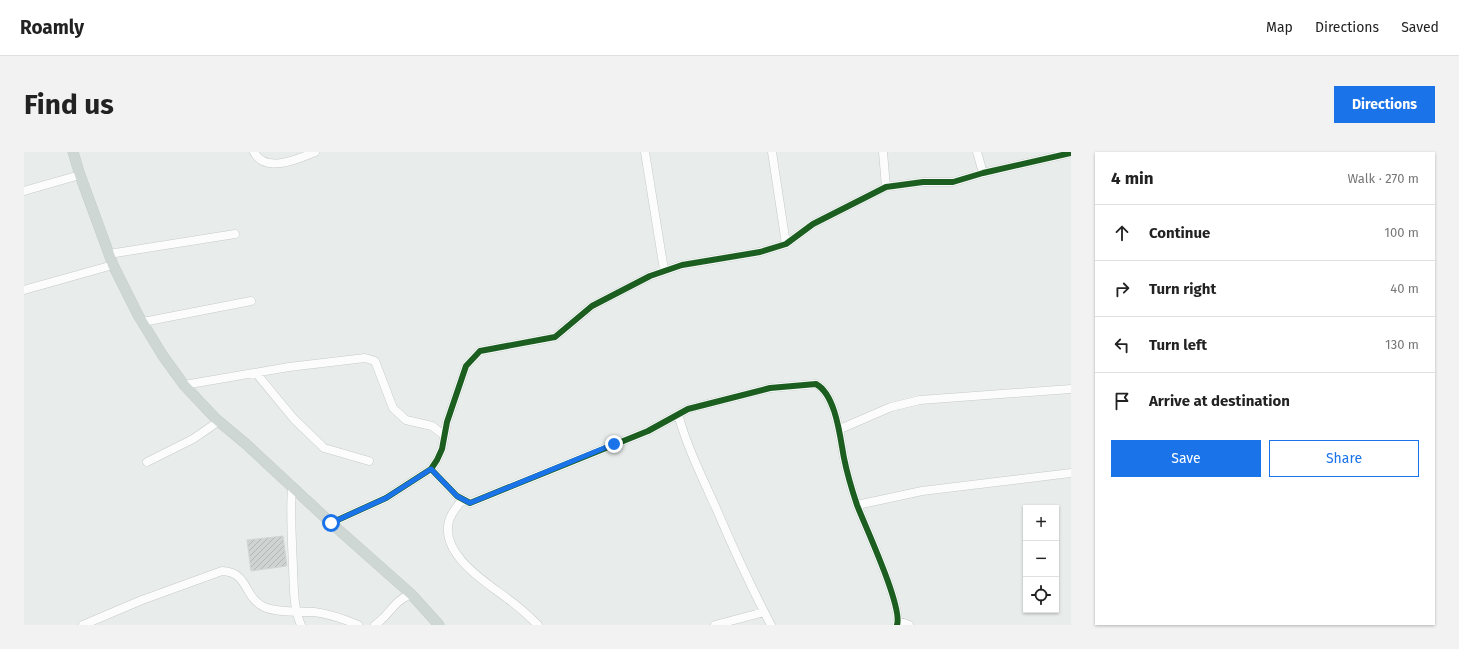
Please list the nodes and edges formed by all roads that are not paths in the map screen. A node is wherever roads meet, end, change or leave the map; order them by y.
1 (73, 152) edge
2 (254, 152) edge
3 (315, 152) edge
4 (646, 152) edge
5 (772, 152) edge
6 (883, 152) edge
7 (977, 152) edge
8 (1071, 153) edge
9 (983, 173) junction
10 (80, 176) junction
11 (886, 187) junction
12 (24, 191) edge
13 (235, 234) dead end
14 (786, 244) junction
15 (110, 254) junction
16 (113, 265) junction
17 (664, 270) junction
18 (24, 290) edge
19 (251, 300) dead end
20 (142, 322) junction
21 (256, 373) junction
22 (184, 385) junction
23 (1071, 389) edge
24 (678, 414) junction
25 (219, 421) junction
26 (840, 429) junction
27 (444, 435) junction
28 (369, 461) dead end
29 (147, 462) dead end
30 (431, 469) junction
31 (1071, 473) edge
32 (292, 487) junction
33 (462, 500) junction
34 (857, 505) junction
35 (331, 523) junction
36 (411, 594) junction
37 (296, 612) junction
38 (764, 612) junction
39 (898, 623) edge
40 (83, 625) edge
41 (301, 625) edge
42 (358, 625) edge
43 (375, 625) edge
44 (439, 625) edge
45 (538, 625) edge
46 (715, 625) edge
47 (772, 625) edge
48 (909, 625) edge

1 - 10 main road
2 - 3 street
4 - 17 street
5 - 14 street
6 - 11 street
7 - 9 street
8 - 9 street
9 - 11 street
10 - 12 street
10 - 15 main road
11 - 14 street
13 - 15 street
14 - 17 street
15 - 16 main road
16 - 18 street
16 - 20 main road
17 - 27 street
19 - 20 street
20 - 22 main road
21 - 22 street
21 - 27 street
21 - 28 street
22 - 25 main road
23 - 26 street
24 - 26 street
24 - 33 street
24 - 38 street
25 - 29 street
25 - 32 main road
26 - 34 street
27 - 30 street
30 - 33 street
30 - 35 street
31 - 34 street
32 - 35 main road
32 - 37 street
33 - 45 street
34 - 39 street
35 - 36 main road
36 - 43 street
36 - 44 main road
37 - 40 street
37 - 41 street
37 - 42 street
38 - 46 street
38 - 47 street
39 - 48 street

